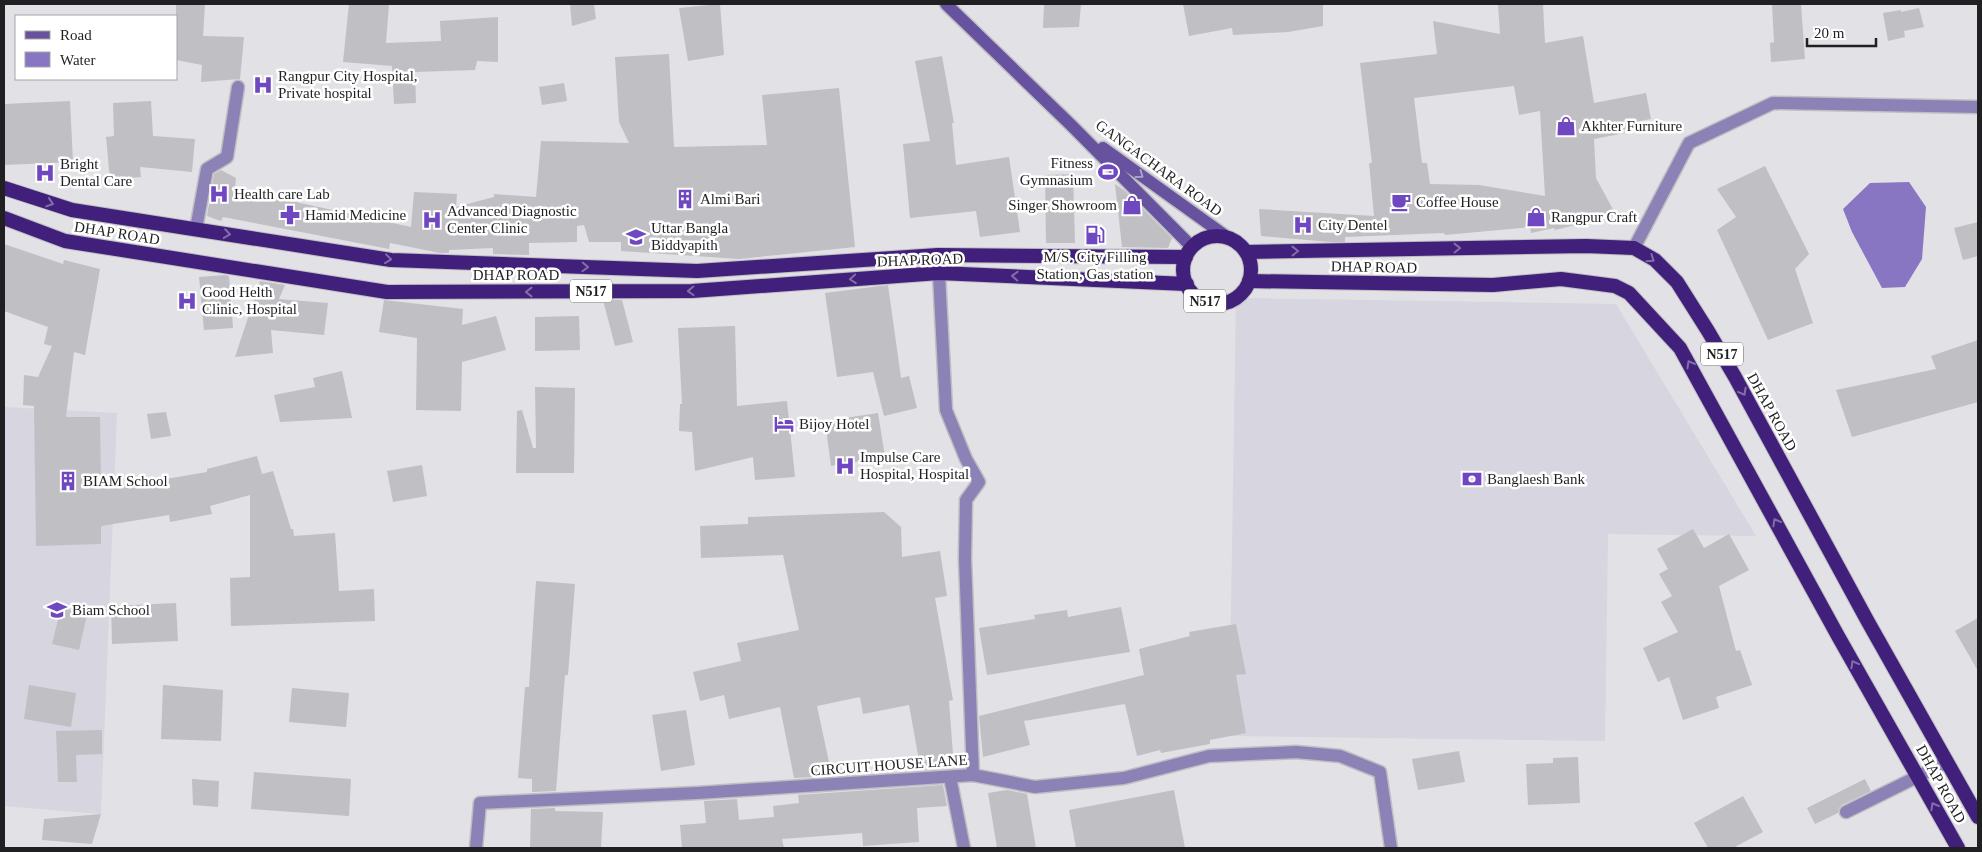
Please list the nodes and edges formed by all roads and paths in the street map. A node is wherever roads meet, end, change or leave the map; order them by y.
1 (946, 4) edge
2 (238, 87) dead end
3 (1978, 106) edge
4 (1072, 126) junction
5 (4, 188) edge
6 (4, 218) edge
7 (196, 229) junction
8 (1227, 237) junction
9 (1634, 248) junction
10 (1189, 252) junction
11 (1246, 252) junction
12 (938, 255) junction
13 (939, 273) junction
14 (1249, 281) junction
15 (1186, 284) junction
16 (1947, 762) junction
17 (973, 775) junction
18 (950, 776) junction
19 (1918, 777) junction
20 (1846, 812) dead end
21 (1978, 817) edge
22 (476, 848) edge
23 (964, 848) edge
24 (1391, 848) edge
25 (1958, 848) edge

1 - 4 main road, GANGACHARA ROAD
2 - 7 street
3 - 9 street
4 -> 8 main road, GANGACHARA ROAD
4 - 10 main road, GANGACHARA ROAD
5 -> 7 highway, DHAP ROAD / N517
13 -> 6 highway, DHAP ROAD / N517
7 -> 12 highway, DHAP ROAD / N517
8 - 10 highway, DHAP ROAD / N517
8 - 11 highway
11 -> 9 highway, DHAP ROAD / N517
9 -> 16 highway, DHAP ROAD / N517
10 - 12 highway, DHAP ROAD / N517
10 - 15 highway, N517
11 - 14 highway
12 - 13 street
15 -> 13 highway, DHAP ROAD / N517
13 - 17 street
14 - 15 highway, N517
19 -> 14 highway, DHAP ROAD / N517
16 - 19 street
16 - 21 highway, DHAP ROAD / N517
17 - 18 street, CIRCUIT HOUSE LANE
17 - 24 street, CIRCUIT HOUSE LANE
18 - 22 street, CIRCUIT HOUSE LANE
18 - 23 street
19 - 20 street
25 -> 19 highway, DHAP ROAD / N517

